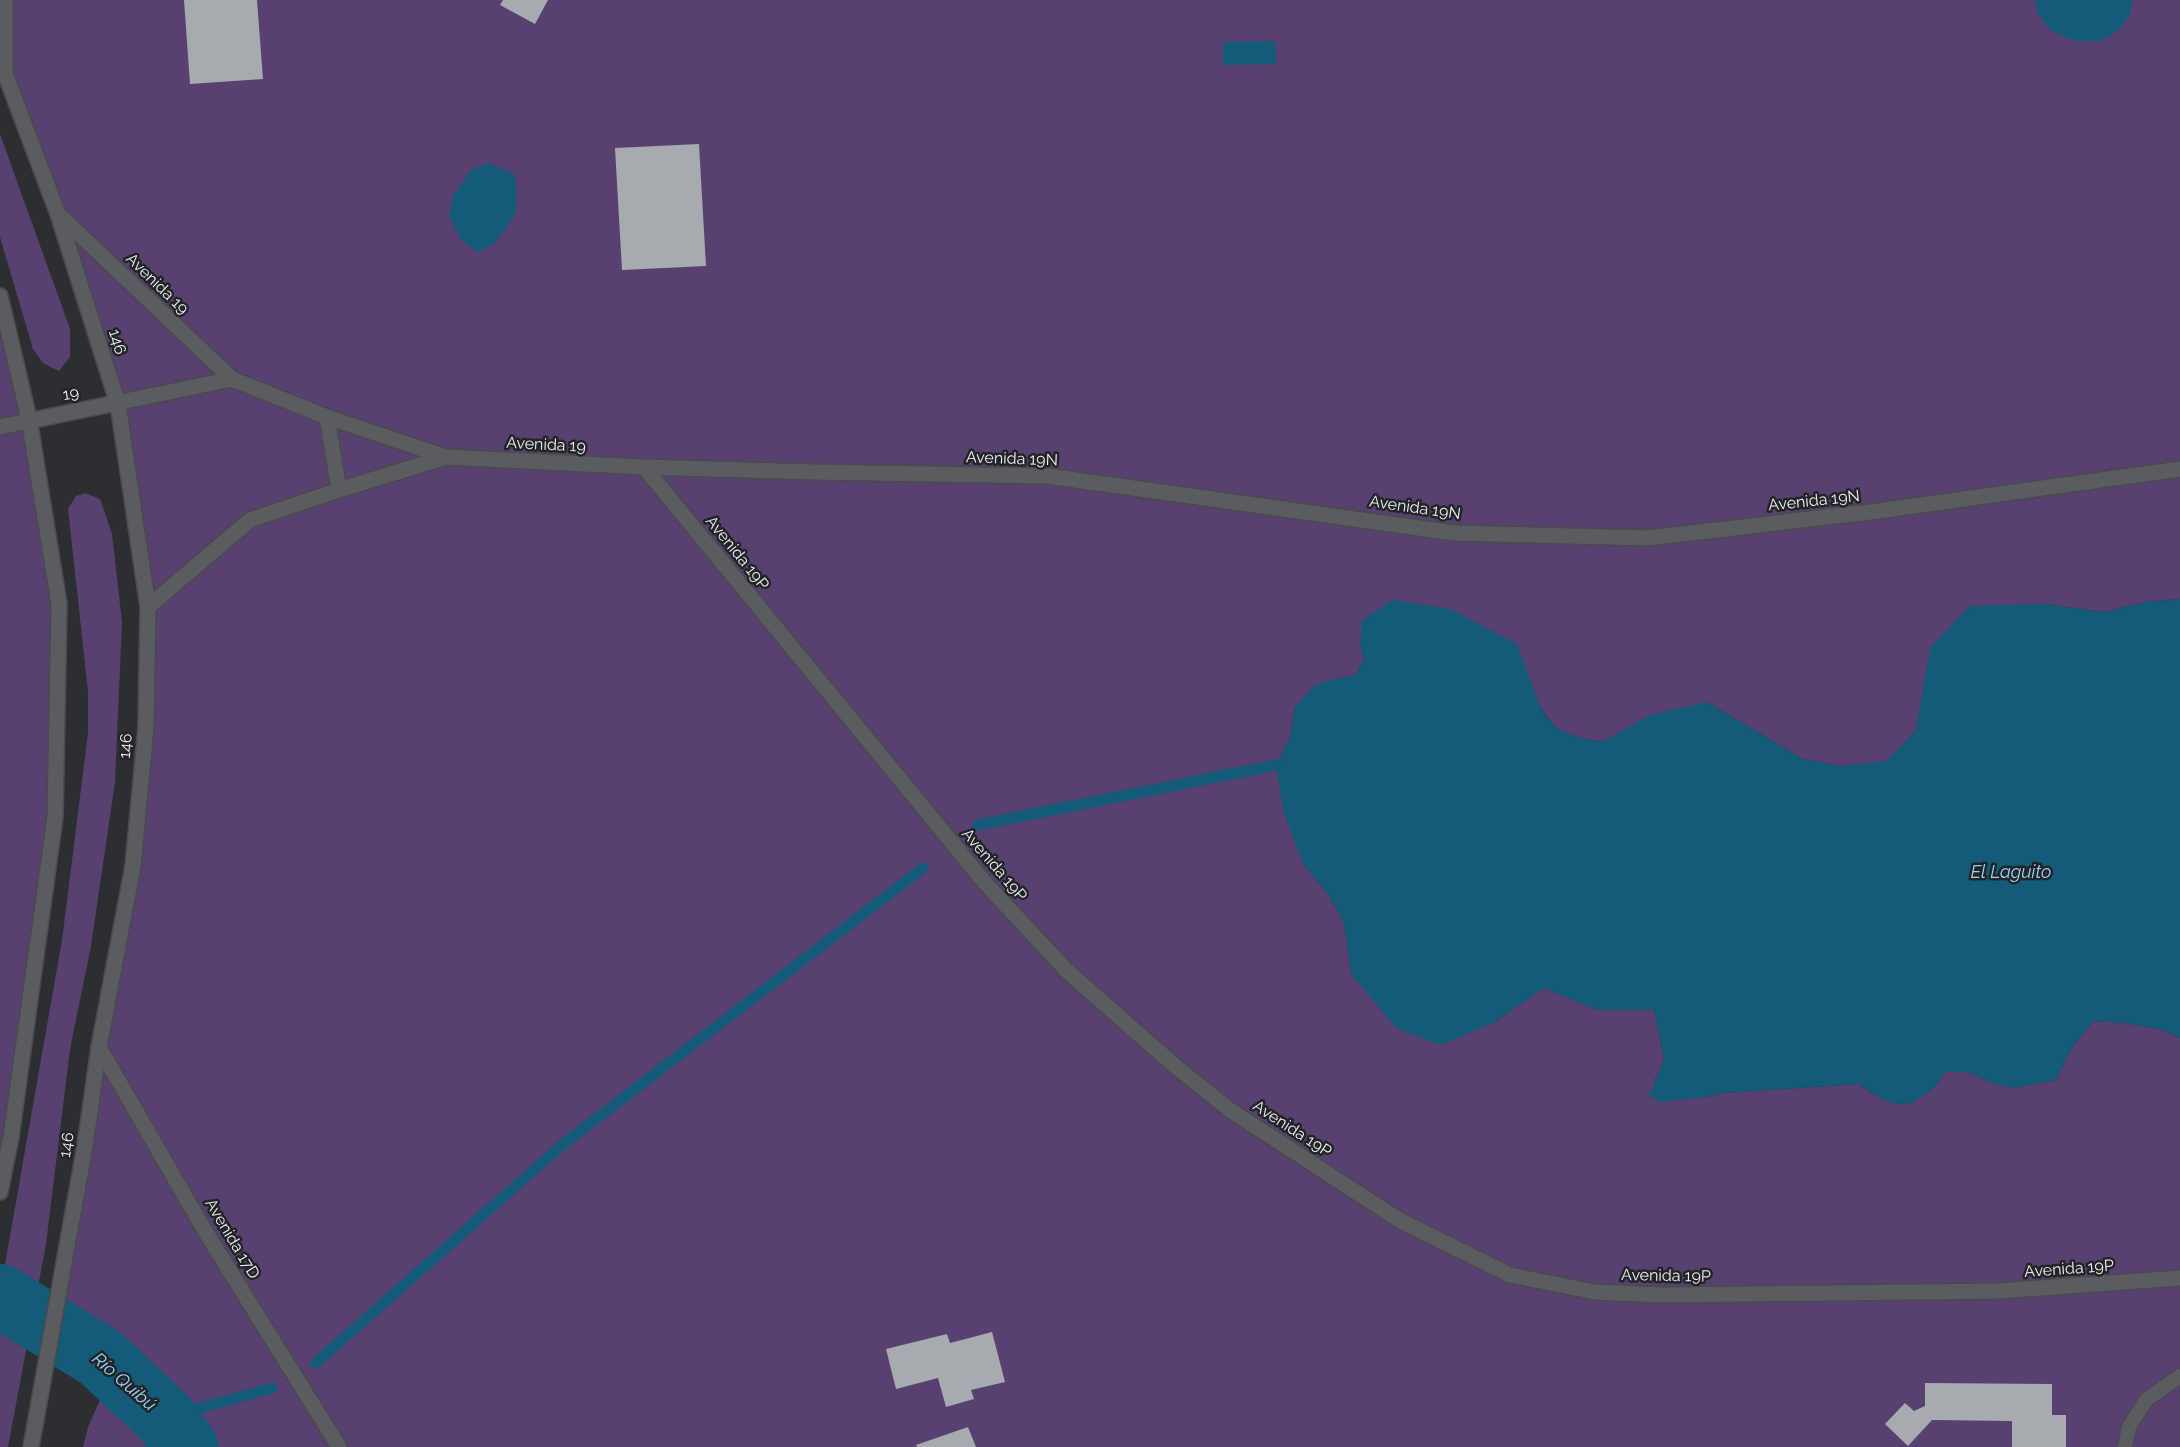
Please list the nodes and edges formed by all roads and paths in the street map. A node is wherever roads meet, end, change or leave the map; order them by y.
1 (5, 0) edge
2 (3, 66) edge
3 (58, 214) junction
4 (0, 296) edge
5 (232, 379) junction
6 (118, 404) junction
7 (327, 417) junction
8 (30, 419) junction
9 (0, 427) edge
10 (446, 457) junction
11 (644, 467) junction
12 (2180, 469) edge
13 (339, 490) junction
14 (148, 606) junction
15 (99, 1047) junction
16 (0, 1192) edge
17 (2180, 1278) edge
18 (2180, 1376) edge
19 (31, 1447) edge
20 (339, 1447) edge
21 (2125, 1447) edge

1 - 2 street
2 - 3 street, 146
3 - 5 street, Avenida 19
3 - 6 street, 146
4 - 8 street
5 - 6 street
5 - 7 street, Avenida 19
6 - 8 street, 19
6 - 14 street, 146
7 - 10 street, Avenida 19
7 - 13 street
8 - 9 street
8 - 16 street
10 - 11 street, Avenida 19
10 - 13 street, Avenida 19
11 - 12 street, Avenida 19N
11 - 17 street, Avenida 19P
13 - 14 street, Avenida 19
14 - 15 street, 146
15 - 19 street, 146
15 - 20 street, Avenida 17D
18 - 21 lane

